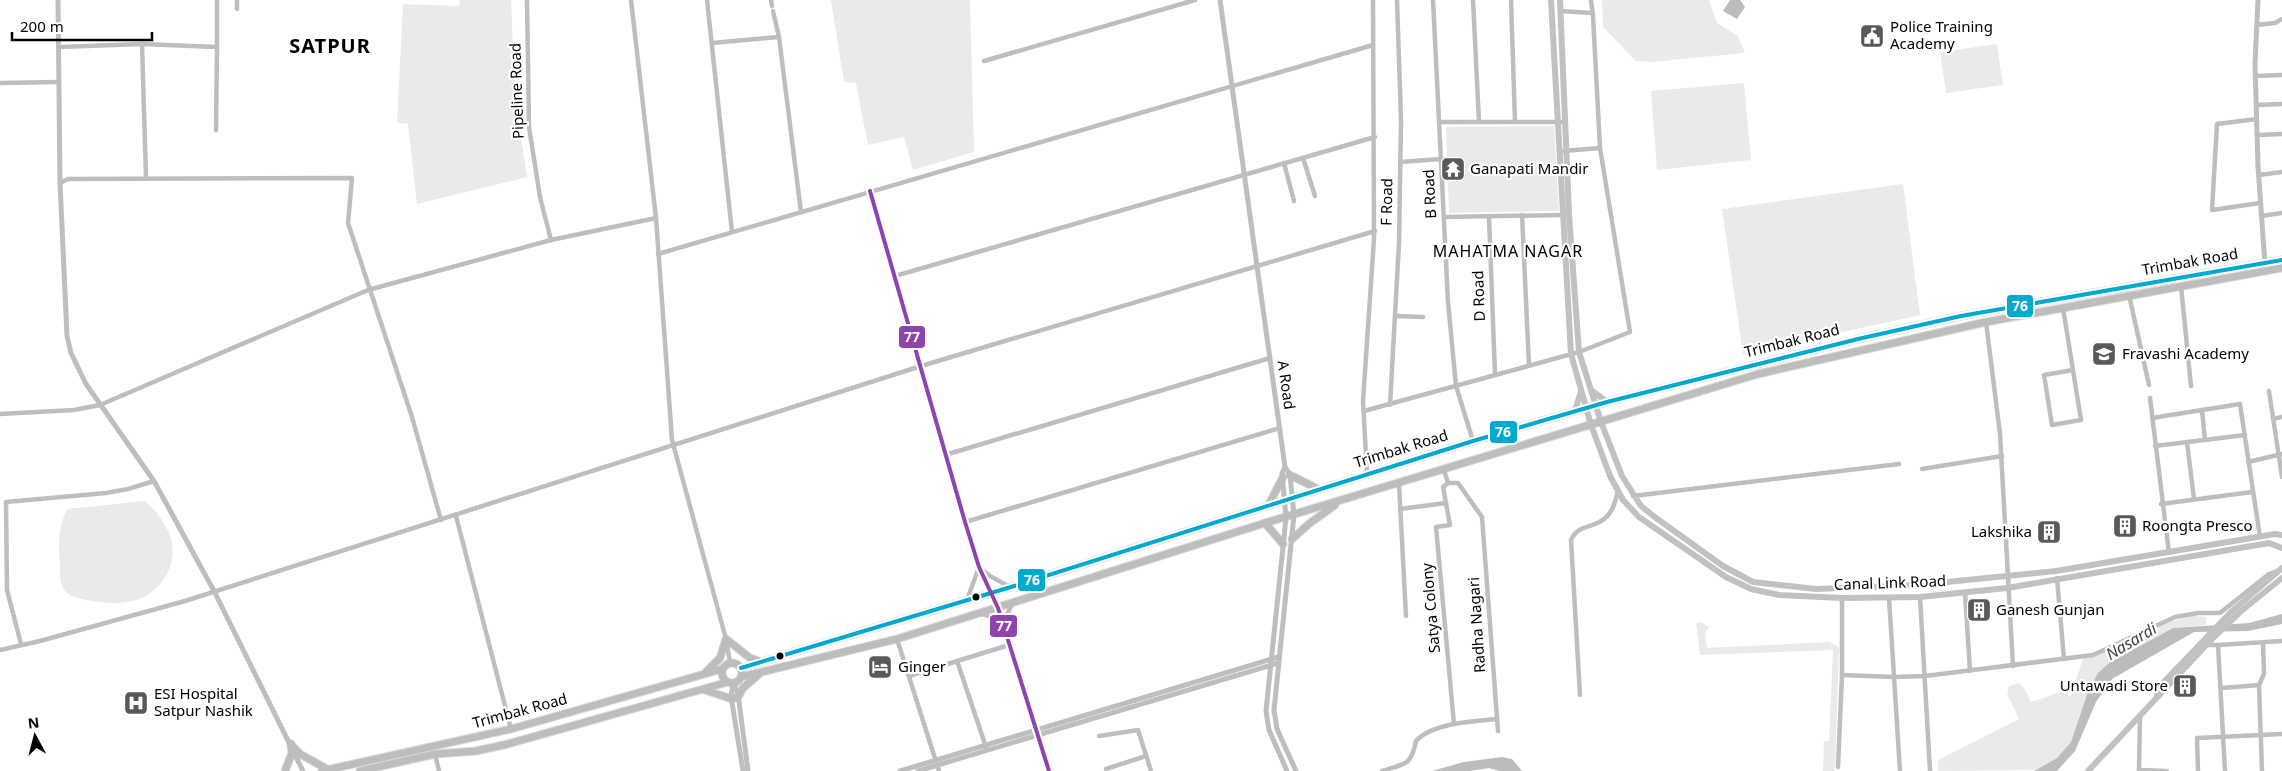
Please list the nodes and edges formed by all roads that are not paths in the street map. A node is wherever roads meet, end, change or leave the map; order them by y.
1 (58, 0) edge
2 (217, 0) edge
3 (237, 0) edge
4 (528, 0) edge
5 (631, 0) edge
6 (707, 0) edge
7 (771, 0) edge
8 (1195, 0) edge
9 (1220, 0) edge
10 (1372, 0) edge
11 (1397, 0) edge
12 (1433, 0) edge
13 (1474, 0) edge
14 (1511, 0) edge
15 (1551, 0) edge
16 (1560, 0) edge
17 (1590, 0) edge
18 (2258, 2) edge
19 (2251, 5) dead end
20 (237, 9) dead end
21 (1560, 11) junction
22 (1592, 13) junction
23 (2282, 19) edge
24 (2257, 25) junction
25 (779, 37) junction
26 (712, 43) junction
27 (142, 44) junction
28 (1373, 45) junction
29 (59, 47) junction
30 (217, 47) junction
31 (984, 61) dead end
32 (2282, 75) edge
33 (2256, 76) junction
34 (59, 82) junction
35 (0, 83) edge
36 (1232, 84) junction
37 (2282, 104) edge
38 (2256, 105) junction
39 (2257, 119) junction
40 (1439, 122) junction
41 (1479, 122) junction
42 (1515, 122) junction
43 (1562, 122) junction
44 (216, 130) dead end
45 (2282, 134) edge
46 (2257, 135) junction
47 (1375, 137) junction
48 (1600, 148) junction
49 (1560, 151) junction
50 (1567, 151) junction
51 (1303, 158) junction
52 (1441, 159) junction
53 (1400, 162) junction
54 (1284, 163) junction
55 (2282, 172) edge
56 (1244, 174) junction
57 (2259, 175) junction
58 (146, 177) junction
59 (60, 183) junction
60 (870, 191) junction
61 (1315, 196) dead end
62 (1294, 201) dead end
63 (2260, 203) junction
64 (801, 212) junction
65 (2282, 213) edge
66 (1522, 215) junction
67 (1562, 215) junction
68 (1444, 216) junction
69 (1489, 216) junction
70 (2261, 216) junction
71 (656, 218) junction
72 (1374, 231) junction
73 (732, 232) junction
74 (551, 240) junction
75 (658, 254) junction
76 (2282, 260) edge
77 (2264, 262) junction
78 (1257, 268) junction
79 (2282, 268) edge
80 (2265, 270) junction
81 (895, 276) junction
82 (2181, 286) junction
83 (371, 289) junction
84 (2129, 296) junction
85 (2063, 308) junction
86 (1395, 316) junction
87 (1423, 317) dead end
88 (1986, 322) junction
89 (1579, 352) junction
90 (1571, 354) junction
91 (1270, 358) junction
92 (1529, 365) junction
93 (921, 366) junction
94 (2073, 370) junction
95 (1495, 375) junction
96 (2149, 385) dead end
97 (1456, 386) junction
98 (2191, 386) dead end
99 (1581, 390) junction
100 (1590, 390) junction
101 (2269, 392) dead end
102 (2150, 398) dead end
103 (1607, 402) junction
104 (100, 405) junction
105 (1390, 405) junction
106 (1596, 406) junction
107 (1587, 408) junction
108 (2202, 410) junction
109 (1364, 411) junction
110 (1575, 411) junction
111 (0, 414) edge
112 (2282, 416) edge
113 (1612, 418) junction
114 (2152, 418) junction
115 (2273, 418) junction
116 (1601, 422) junction
117 (1591, 425) junction
118 (1280, 428) junction
119 (1580, 428) junction
120 (1606, 432) junction
121 (1595, 436) junction
122 (2245, 436) junction
123 (2205, 440) junction
124 (1473, 441) junction
125 (2187, 442) junction
126 (674, 446) junction
127 (2155, 446) junction
128 (945, 455) junction
129 (2280, 455) edge
130 (2002, 456) junction
131 (2248, 462) junction
132 (1899, 464) dead end
133 (1922, 469) dead end
134 (1444, 470) junction
135 (1367, 474) junction
136 (1286, 476) junction
137 (2282, 477) edge
138 (154, 481) junction
139 (1448, 483) junction
140 (1399, 484) junction
141 (1318, 489) junction
142 (1618, 491) junction
143 (2252, 492) junction
144 (1633, 496) junction
145 (1290, 499) junction
146 (2194, 499) junction
147 (1343, 500) junction
148 (1446, 503) junction
149 (2162, 504) junction
150 (1268, 506) junction
151 (1400, 509) junction
152 (1294, 515) junction
153 (456, 516) junction
154 (1286, 518) junction
155 (441, 520) junction
156 (965, 522) junction
157 (1265, 523) junction
158 (2280, 534) edge
159 (2260, 537) junction
160 (1292, 539) junction
161 (1283, 544) junction
162 (2282, 548) edge
163 (2168, 553) junction
164 (979, 567) junction
165 (2281, 569) edge
166 (2056, 571) junction
167 (2007, 577) junction
168 (2282, 578) edge
169 (2057, 580) junction
170 (2265, 580) junction
171 (1011, 587) junction
172 (2007, 588) junction
173 (214, 591) junction
174 (990, 592) junction
175 (1964, 592) junction
176 (1920, 597) junction
177 (1842, 598) junction
178 (1890, 598) junction
179 (967, 600) junction
180 (1013, 603) junction
181 (998, 608) junction
182 (979, 614) junction
183 (1406, 616) dead end
184 (1005, 635) junction
185 (726, 639) junction
186 (897, 639) junction
187 (2282, 641) edge
188 (2204, 643) junction
189 (2263, 643) junction
190 (21, 644) junction
191 (1009, 645) junction
192 (2218, 645) junction
193 (0, 650) edge
194 (1278, 657) junction
195 (1270, 658) junction
196 (2064, 660) junction
197 (957, 661) junction
198 (730, 662) junction
199 (762, 662) junction
200 (1278, 663) junction
201 (1270, 665) junction
202 (2013, 666) junction
203 (741, 668) junction
204 (722, 669) junction
205 (1970, 671) junction
206 (762, 672) junction
207 (704, 674) junction
208 (1842, 675) junction
209 (909, 676) junction
210 (1925, 676) junction
211 (742, 677) junction
212 (1894, 677) junction
213 (730, 683) junction
214 (2259, 685) junction
215 (2222, 688) junction
216 (700, 689) junction
217 (1580, 695) dead end
218 (735, 698) junction
219 (2140, 714) junction
220 (1497, 719) junction
221 (1454, 724) junction
222 (1036, 728) junction
223 (511, 729) junction
224 (1498, 731) dead end
225 (2282, 734) edge
226 (1038, 735) junction
227 (2261, 735) junction
228 (1099, 736) dead end
229 (2224, 737) junction
230 (291, 744) junction
231 (986, 747) junction
232 (435, 754) junction
233 (1146, 756) junction
234 (937, 765) edge
235 (1838, 767) dead end
236 (1106, 769) dead end
237 (325, 770) edge
238 (2139, 770) edge
239 (285, 771) edge
240 (303, 771) edge
241 (362, 771) edge
242 (439, 771) edge
243 (742, 771) edge
244 (748, 771) edge
245 (900, 771) edge
246 (918, 771) edge
247 (1049, 771) edge
248 (1151, 771) edge
249 (1287, 771) edge
250 (1296, 771) edge
251 (1382, 771) edge
252 (1900, 771) edge
253 (1930, 771) edge
254 (2088, 771) edge
255 (2166, 771) edge
256 (2198, 771) edge
257 (2225, 771) edge
258 (2262, 771) edge

1 - 29 street
2 - 30 street
3 - 20 street
4 - 74 street, Pipeline Road
5 - 71 street
6 - 26 street
7 - 25 street
8 - 31 street
9 - 36 street, A Road
10 - 28 street
11 - 53 street, F Road
12 - 40 street, B Road
13 - 41 street
14 - 42 street
15 - 43 main road
16 - 21 main road
17 - 22 street
18 - 19 street
18 - 24 street
21 - 22 street
21 - 43 main road
22 - 48 street
23 - 24 street
24 - 33 street
25 - 26 street
25 - 64 street
26 - 73 street
27 - 29 street
27 - 30 street
27 - 58 street
28 - 36 street
28 - 47 street
29 - 34 street
30 - 44 street
32 - 33 street
33 - 38 street
34 - 35 street
34 - 59 street
36 - 56 street, A Road
36 - 60 street
37 - 38 street
38 - 39 street
39 - 46 street
39 - 63 street
40 - 41 street
40 - 52 street, B Road
41 - 42 street
42 - 43 street
43 - 49 main road, Canal Link Road
43 - 50 main road, Canal Link Road
45 - 46 street
46 - 57 street
47 - 51 street
47 - 72 street
48 - 50 street
48 - 89 street
49 - 50 street
49 - 67 main road, Canal Link Road
50 - 89 main road, Canal Link Road
51 - 54 street
51 - 61 street
52 - 53 street
52 - 68 street, B Road
53 - 86 street, F Road
54 - 56 street
54 - 62 street
55 - 57 street
56 - 78 street, A Road
56 - 81 street
57 - 63 street
58 - 59 street
58 - 83 street
59 - 104 street
60 - 64 street
60 - 81 street
63 - 70 street
64 - 73 street
65 - 70 street
66 - 67 street
66 - 69 street
66 - 92 street
67 - 90 main road, Canal Link Road
68 - 69 street
68 - 97 street, B Road
69 - 95 street, D Road
70 - 77 street
71 - 74 street
71 - 75 street
72 - 78 street
72 - 109 street
73 - 75 street
74 - 83 street
75 - 126 street
76 - 77 highway, Trimbak Road
77 - 80 street
77 - 103 highway, Trimbak Road
78 - 91 street, A Road
78 - 93 street
79 - 80 highway, Trimbak Road
80 - 82 highway, Trimbak Road
81 - 93 street
82 - 84 highway, Trimbak Road
82 - 98 street
83 - 104 street
83 - 155 street
84 - 85 highway, Trimbak Road
84 - 96 street
85 - 88 highway, Trimbak Road
85 - 94 street
86 - 87 street
86 - 105 street, F Road
88 - 113 highway, Trimbak Road
88 - 130 street
89 - 90 street
89 - 100 main road, Canal Link Road
90 - 92 street
90 - 99 main road, Canal Link Road
91 - 118 street, A Road
91 - 128 street
92 - 95 street
93 - 126 street
93 - 128 street
94 - 94 street
95 - 97 street
97 - 105 street
97 - 124 street, B Road
99 - 107 main road, Canal Link Road
99 - 110 main road
100 - 103 main road
100 - 106 main road, Canal Link Road
101 - 115 street
102 - 114 street
103 - 106 highway, Trimbak Road
104 - 111 street
104 - 138 street
105 - 109 street
106 - 107 highway, Trimbak Road
106 - 116 main road, Canal Link Road
107 - 110 highway, Trimbak Road
107 - 117 main road, Canal Link Road
108 - 114 street
108 - 122 street
108 - 123 street
109 - 135 street
110 - 124 highway, Trimbak Road
112 - 115 street
113 - 116 highway, Trimbak Road
113 - 120 main road
114 - 127 street
115 - 129 street
116 - 117 highway, Trimbak Road
116 - 120 main road, Canal Link Road
117 - 119 highway, Trimbak Road
117 - 121 main road, Canal Link Road
118 - 136 street, A Road
118 - 156 street
119 - 121 main road
119 - 134 highway, Trimbak Road
120 - 144 main road, Canal Link Road
121 - 142 main road, Canal Link Road
122 - 123 street
122 - 131 street
123 - 125 street
124 - 135 highway, Trimbak Road
125 - 127 street
125 - 146 street
126 - 153 street
126 - 185 street
127 - 149 street
128 - 156 street
129 - 131 street
129 - 137 street
130 - 133 street
130 - 167 street
131 - 143 street
132 - 144 street
134 - 139 street
134 - 140 highway, Trimbak Road
135 - 141 highway, Trimbak Road
136 - 141 highway
136 - 145 street
136 - 150 highway
138 - 173 street
138 - 190 street
139 - 148 street
139 - 220 street, Radha Nagari
140 - 147 highway, Trimbak Road
140 - 151 street
141 - 145 highway, Trimbak Road
142 - 177 main road, Canal Link Road
142 - 217 street
143 - 146 street
143 - 159 street
144 - 167 main road, Canal Link Road
145 - 150 highway, Trimbak Road
145 - 152 street
145 - 154 street
146 - 149 street
147 - 152 highway, Trimbak Road
147 - 160 highway
148 - 151 street
148 - 221 street, Satya Colony
149 - 163 street
150 - 171 highway, Trimbak Road
151 - 183 street
152 - 154 highway, Trimbak Road
152 - 160 street
153 - 155 street
153 - 223 street
154 - 157 highway, Trimbak Road
154 - 161 street
155 - 173 street
156 - 164 street
157 - 161 highway
157 - 180 highway, Trimbak Road
158 - 159 main road, Canal Link Road
159 - 163 main road, Canal Link Road
160 - 194 street
161 - 195 street
162 - 169 main road, Canal Link Road
163 - 166 main road, Canal Link Road
164 - 171 street
164 - 174 street
164 - 179 street
165 - 170 main road
166 - 167 main road, Canal Link Road
166 - 169 street
167 - 172 street
168 - 188 main road
169 - 172 main road, Canal Link Road
169 - 196 street
170 - 188 main road
170 - 196 street
171 - 174 highway, Trimbak Road
172 - 175 main road, Canal Link Road
172 - 202 street
173 - 190 street
173 - 230 street
174 - 179 highway, Trimbak Road
174 - 181 street
175 - 176 main road, Canal Link Road
175 - 205 street
176 - 178 main road, Canal Link Road
176 - 210 street
177 - 178 main road, Canal Link Road
177 - 208 street
178 - 212 street
179 - 199 highway, Trimbak Road
180 - 181 highway, Trimbak Road
180 - 184 street
181 - 182 highway, Trimbak Road
181 - 184 street
182 - 184 street
182 - 186 highway, Trimbak Road
184 - 191 street
185 - 198 street
185 - 199 highway
185 - 207 highway
186 - 206 highway, Trimbak Road
186 - 209 street
187 - 189 street
188 - 192 street
188 - 219 main road
189 - 192 street
189 - 214 street
190 - 193 street
191 - 197 street
191 - 222 street
192 - 215 street
194 - 195 street
194 - 200 street
195 - 201 street
195 - 222 street
196 - 202 street
197 - 209 street
197 - 231 street
198 - 203 highway
198 - 204 highway
199 - 203 highway
200 - 201 street
200 - 250 street
201 - 226 street
201 - 249 street
202 - 205 street
203 - 211 highway
204 - 207 highway, Trimbak Road
204 - 213 highway
205 - 210 street
206 - 211 highway, Trimbak Road
206 - 218 highway
207 - 223 highway, Trimbak Road
208 - 212 street
208 - 235 street
209 - 234 street
210 - 212 street
210 - 253 street
211 - 213 highway
212 - 252 street
213 - 216 highway, Trimbak Road
213 - 218 street
214 - 215 street
214 - 227 street
215 - 229 street
216 - 218 highway
216 - 232 highway, Trimbak Road
218 - 243 street
218 - 244 street
219 - 238 street
219 - 254 main road
220 - 221 street
220 - 224 street, Radha Nagari
221 - 251 street
222 - 226 street
222 - 231 street
223 - 237 highway, Trimbak Road
225 - 227 street
226 - 231 street
226 - 247 street
227 - 229 street
227 - 258 street
228 - 233 street
229 - 256 street
229 - 257 street
230 - 237 highway
230 - 239 highway
230 - 240 street
231 - 234 street
232 - 241 highway, Trimbak Road
232 - 242 street
233 - 236 street
233 - 248 street
234 - 245 street
234 - 246 street
238 - 255 street

